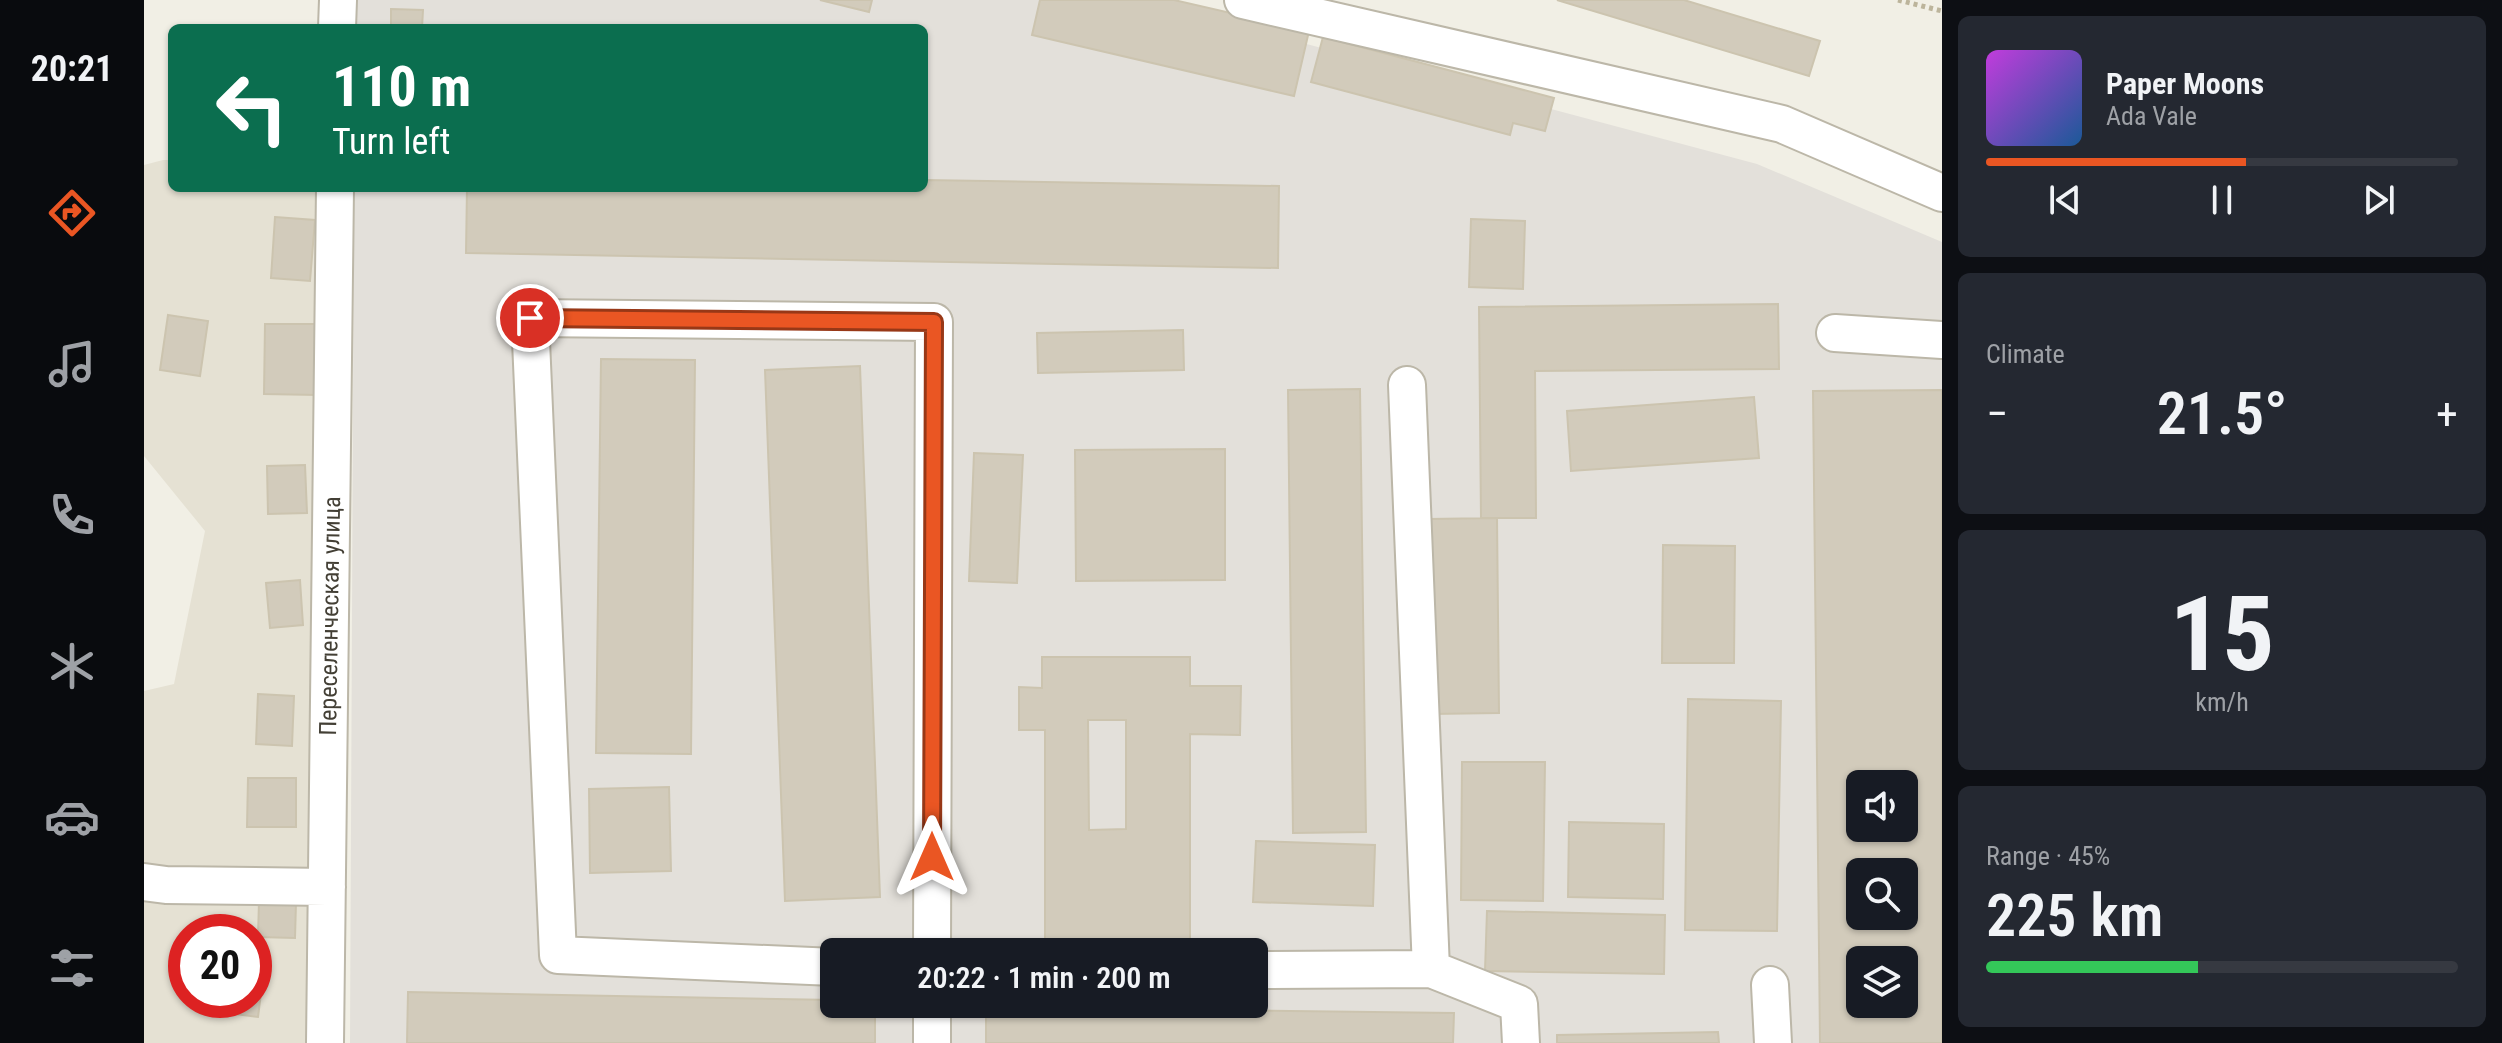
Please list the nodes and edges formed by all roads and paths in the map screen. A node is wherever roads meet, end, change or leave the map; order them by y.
1 (338, 0) edge
2 (1243, 0) edge
3 (1898, 0) edge
4 (1942, 11) edge
5 (337, 24) edge
6 (335, 192) edge
7 (1942, 193) edge
8 (1835, 333) dead end
9 (1942, 340) edge
10 (1407, 385) dead end
11 (144, 882) edge
12 (327, 887) junction
13 (932, 938) edge
14 (820, 966) edge
15 (1431, 969) junction
16 (1268, 970) edge
17 (1770, 985) dead end
18 (932, 1018) edge
19 (325, 1043) edge
20 (932, 1043) edge
21 (1521, 1043) edge
22 (1773, 1043) edge

1 - 5 street
2 - 7 street
3 - 4 path
6 - 12 street, Переселенческая улица
8 - 9 street
10 - 15 street
11 - 12 street
12 - 19 street, Переселенческая улица
13 - 14 street
15 - 16 street
15 - 21 street
17 - 22 street
18 - 20 street

